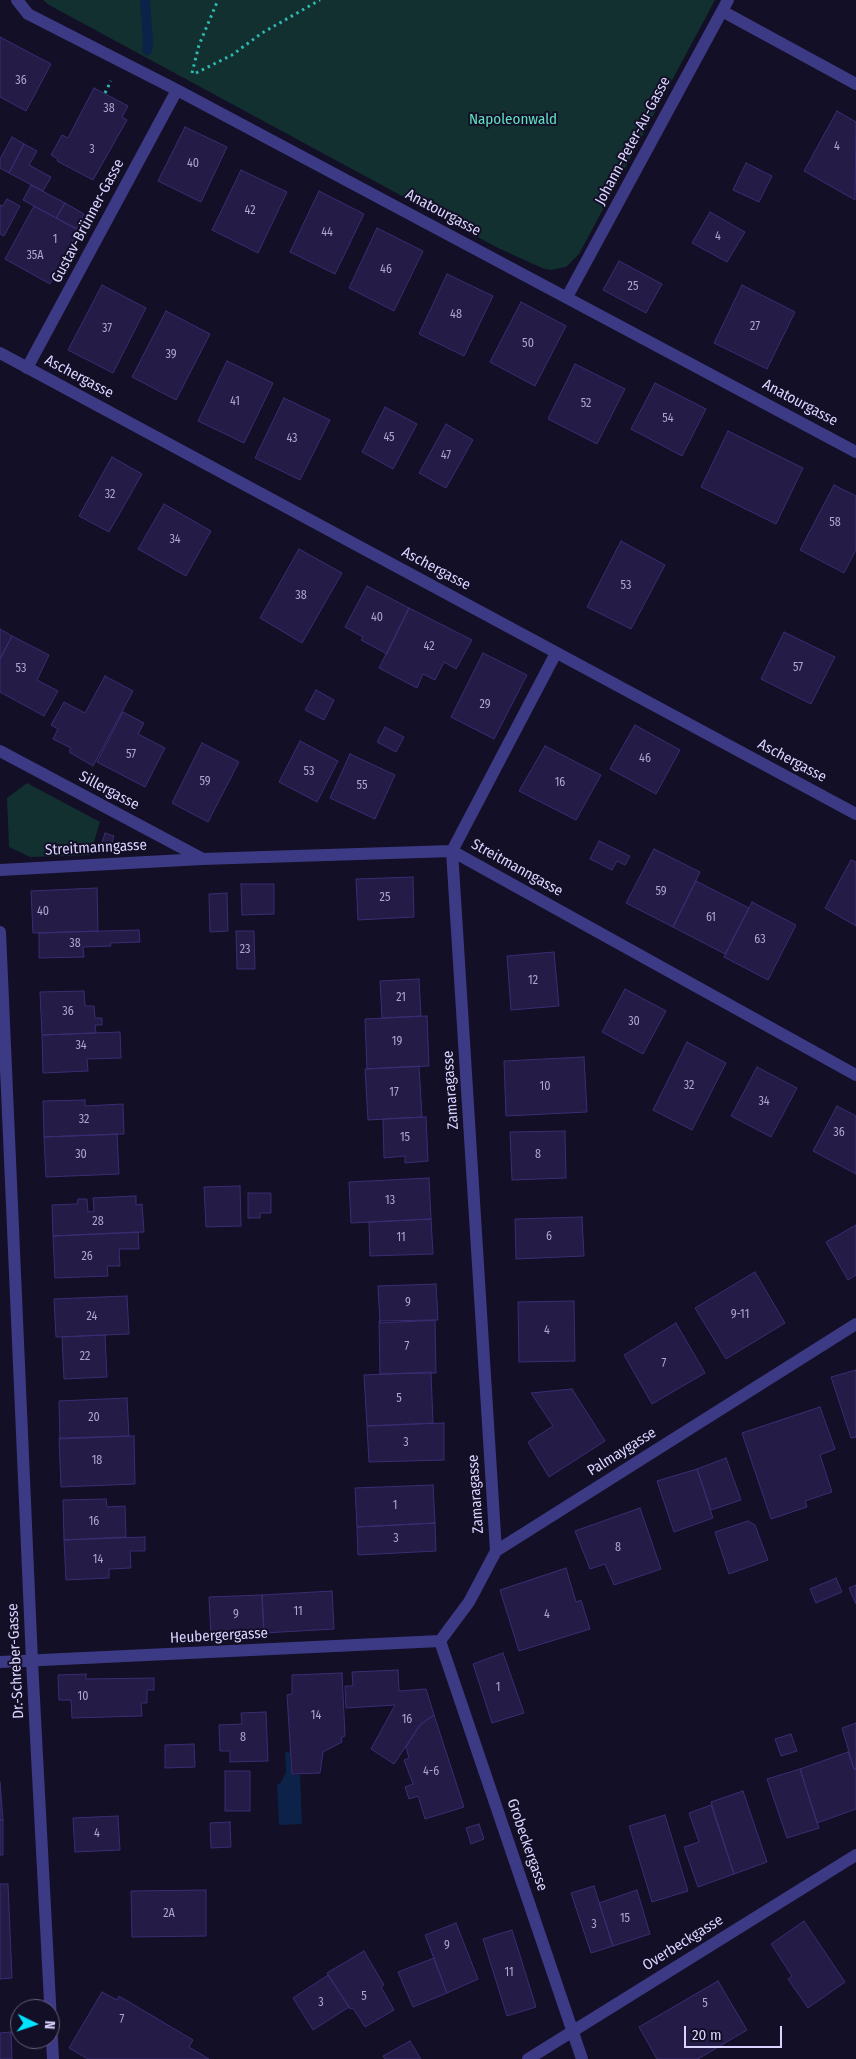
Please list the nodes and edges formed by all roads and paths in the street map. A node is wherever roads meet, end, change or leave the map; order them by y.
1 (17, 0) edge
2 (218, 0) edge
3 (320, 0) edge
4 (725, 6) edge
5 (111, 82) dead end
6 (856, 84) edge
7 (177, 90) junction
8 (105, 93) dead end
9 (567, 297) junction
10 (0, 353) edge
11 (28, 368) junction
12 (856, 452) edge
13 (556, 653) junction
14 (0, 751) edge
15 (856, 814) edge
16 (452, 851) junction
17 (202, 859) junction
18 (0, 870) edge
19 (0, 932) edge
20 (856, 1075) edge
21 (856, 1324) edge
22 (496, 1551) junction
23 (440, 1641) junction
24 (32, 1661) junction
25 (0, 1662) edge
26 (856, 1855) edge
27 (573, 2030) junction
28 (53, 2059) edge
29 (528, 2059) edge
30 (582, 2059) edge

1 - 7 street, Anatourgasse
2 - 3 path
4 - 6 street
4 - 9 street, Johann-Peter-Au-Gasse
5 - 8 path
7 - 9 street, Anatourgasse
7 - 11 street, Gustav-Brünner-Gasse
9 - 12 street, Anatourgasse
10 - 11 street, Aschergasse
11 - 13 street, Aschergasse
13 - 15 street, Aschergasse
13 - 16 street
14 - 17 street, Sillergasse
16 - 17 street, Streitmanngasse
16 - 20 street, Streitmanngasse
16 - 22 street, Zamaragasse
17 - 18 street, Streitmanngasse
19 - 24 street, Dr.-Schreber-Gasse
21 - 22 street, Palmaygasse
22 - 23 street, Palmaygasse
23 - 24 street, Heubergergasse
23 - 27 street, Grobeckergasse
24 - 25 street, Heubergergasse
24 - 28 street, Dr.-Schreber-Gasse
26 - 27 street, Overbeckgasse
27 - 29 street, Overbeckgasse
27 - 30 street, Grobeckergasse

